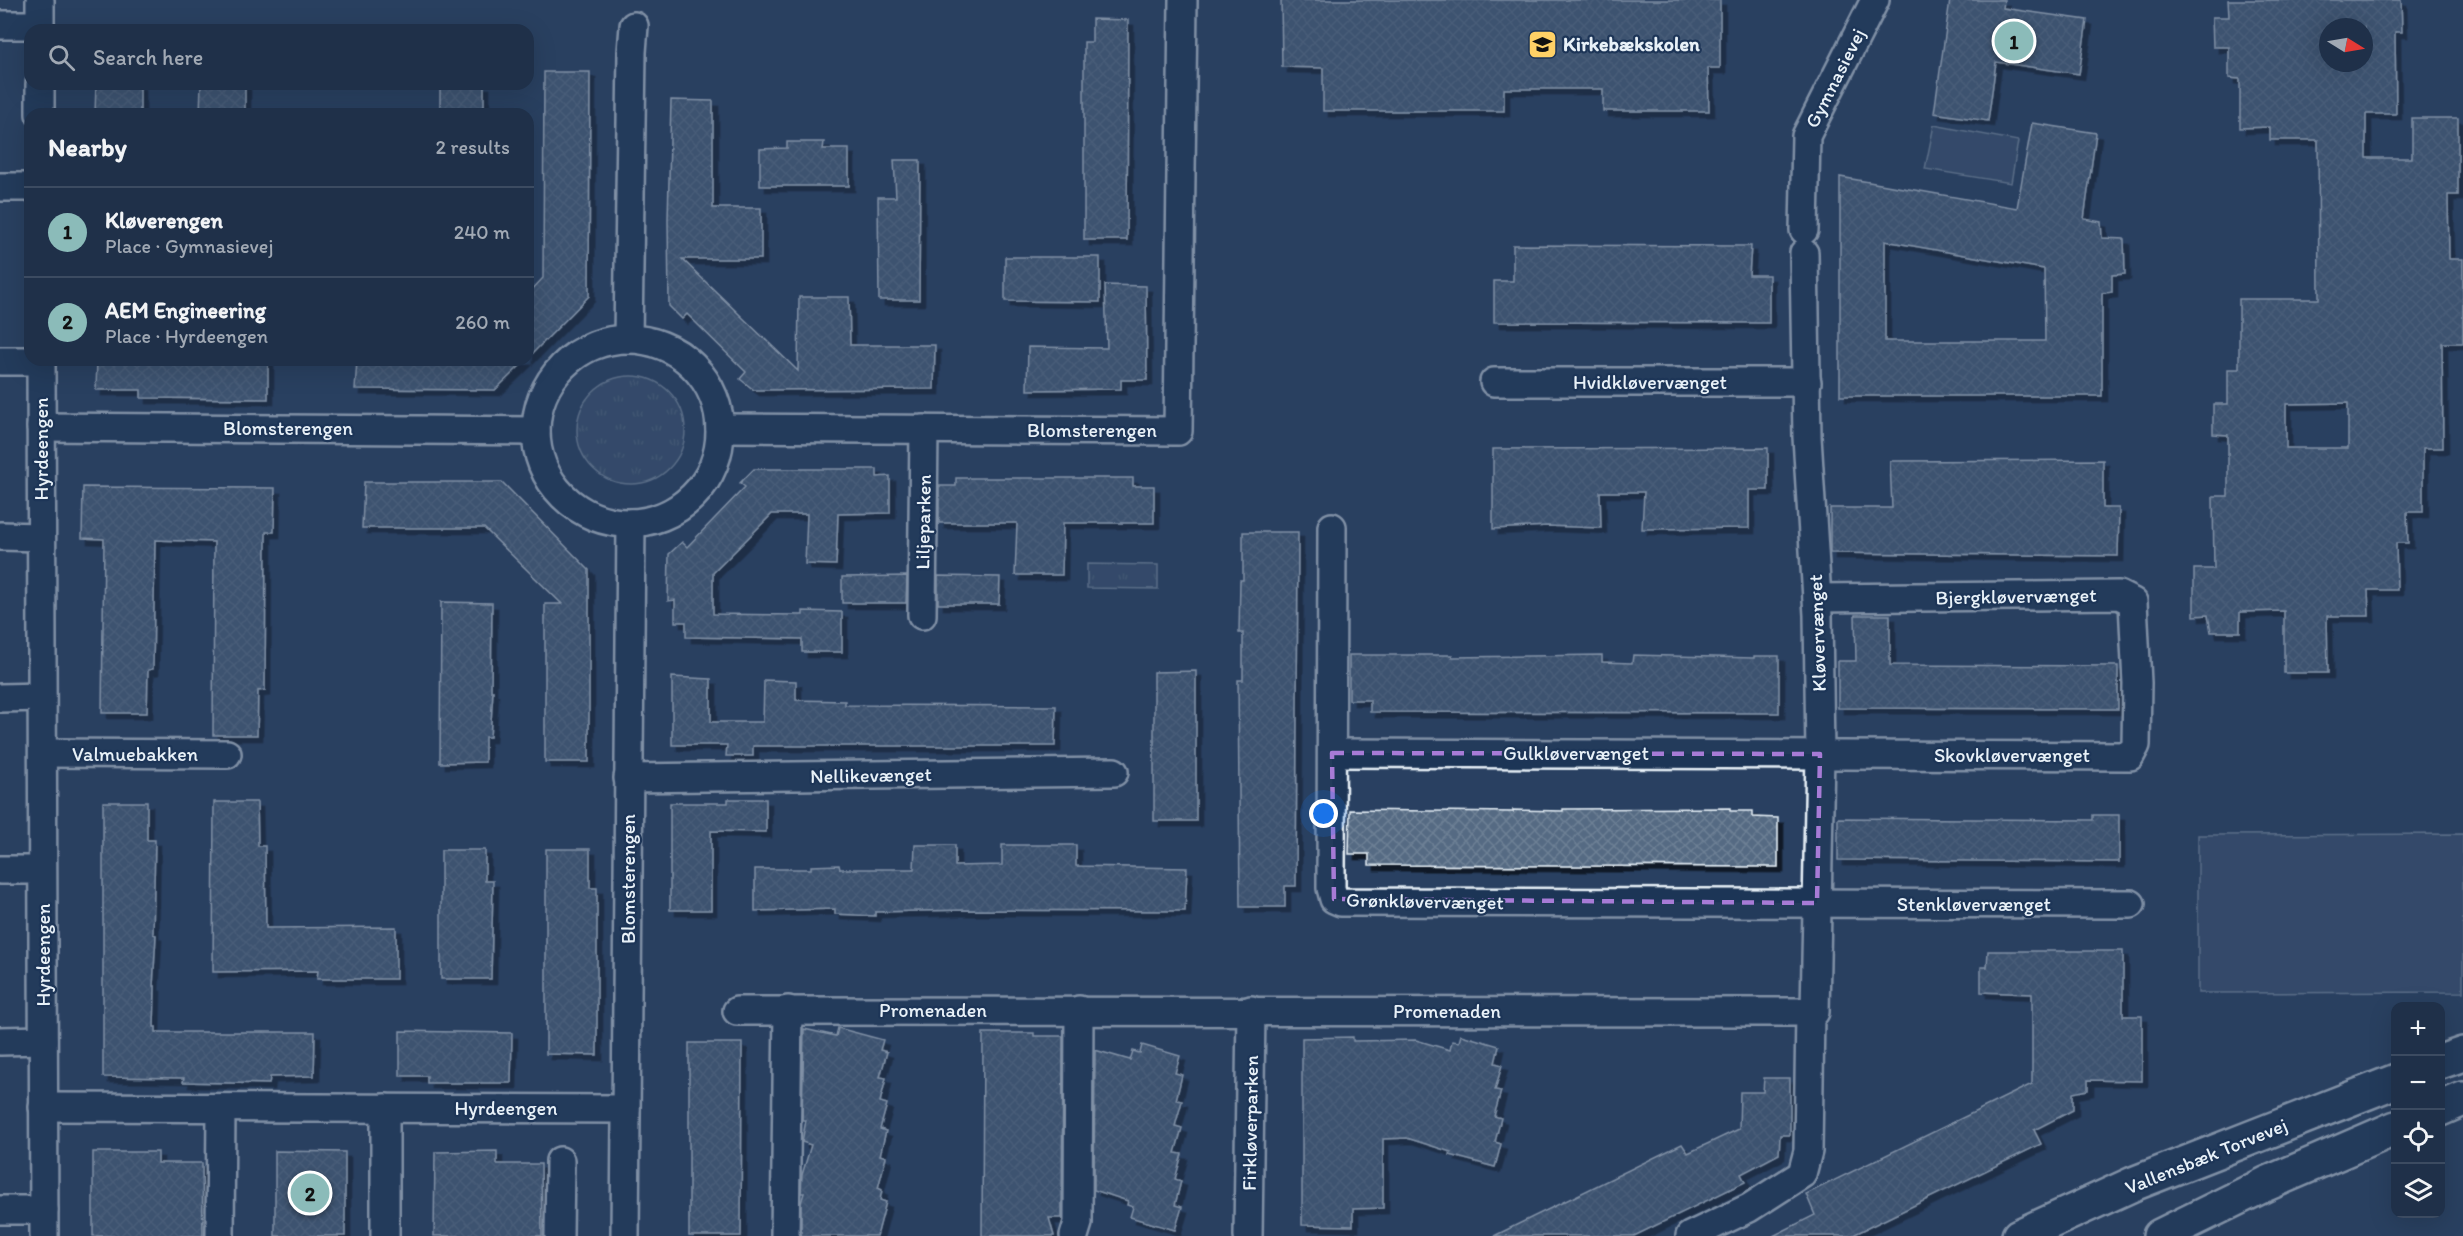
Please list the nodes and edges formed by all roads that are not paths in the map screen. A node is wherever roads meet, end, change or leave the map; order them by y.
1 (1183, 0) edge
2 (1875, 0) edge
3 (40, 18) edge
4 (0, 25) edge
5 (634, 26) dead end
6 (40, 90) edge
7 (40, 108) edge
8 (0, 187) edge
9 (24, 187) edge
10 (1804, 242) joint
11 (628, 339) junction
12 (0, 361) edge
13 (24, 361) edge
14 (41, 366) edge
15 (1494, 382) dead end
16 (1807, 382) junction
17 (41, 427) junction
18 (720, 428) junction
19 (924, 429) junction
20 (536, 431) junction
21 (631, 523) junction
22 (1332, 527) dead end
23 (0, 536) edge
24 (41, 537) junction
25 (1817, 598) junction
26 (922, 615) dead end
27 (2138, 683) joint
28 (0, 698) edge
29 (42, 698) junction
30 (43, 753) junction
31 (1332, 753) junction
32 (227, 754) dead end
33 (1820, 754) junction
34 (1114, 772) dead end
35 (628, 778) junction
36 (0, 870) edge
37 (42, 870) junction
38 (1817, 903) junction
39 (2131, 904) dead end
40 (788, 1010) junction
41 (1079, 1010) junction
42 (1251, 1010) junction
43 (737, 1011) dead end
44 (1812, 1012) junction
45 (43, 1040) junction
46 (0, 1041) edge
47 (2463, 1054) edge
48 (2445, 1060) edge
49 (2391, 1083) edge
50 (2463, 1099) edge
51 (43, 1107) junction
52 (2445, 1107) edge
53 (221, 1108) junction
54 (385, 1108) junction
55 (626, 1109) junction
56 (2391, 1130) edge
57 (560, 1161) dead end
58 (0, 1210) edge
59 (44, 1223) edge
60 (220, 1236) edge
61 (385, 1236) edge
62 (559, 1236) edge
63 (626, 1236) edge
64 (785, 1236) edge
65 (1074, 1236) edge
66 (1248, 1236) edge
67 (1690, 1236) edge
68 (2019, 1236) edge
69 (2160, 1236) edge

1 - 19 street, Blomsterengen
2 - 10 street, Gymnasievej
3 - 4 street
5 - 11 street
6 - 7 street
8 - 9 street
10 - 16 street, Kløvervænget
11 - 18 street
11 - 20 street
12 - 13 street, Hyrdeengen
14 - 17 street, Hyrdeengen
15 - 16 street, Hvidkløvervænget
16 - 25 street, Kløvervænget
17 - 20 street, Blomsterengen
17 - 24 street, Hyrdeengen
18 - 19 street, Blomsterengen
18 - 21 street
19 - 26 street, Liljeparken
20 - 21 street
21 - 35 street, Blomsterengen
22 - 31 street, Grønkløvervænget
23 - 24 street
24 - 29 street, Hyrdeengen
25 - 27 street, Bjergkløvervænget
25 - 33 street, Kløvervænget
27 - 33 street, Skovkløvervænget
28 - 29 street
29 - 30 street, Hyrdeengen
30 - 32 street, Valmuebakken
30 - 37 street, Hyrdeengen
31 - 33 street, Gulkløvervænget
31 - 38 street, Grønkløvervænget
33 - 38 street, Kløvervænget
34 - 35 street, Nellikevænget
35 - 55 street, Blomsterengen
36 - 37 street
37 - 45 street, Hyrdeengen
38 - 39 street, Stenkløvervænget
38 - 44 street, Kløvervænget
40 - 41 street, Promenaden
40 - 43 street, Promenaden
40 - 64 street
41 - 42 street, Promenaden
41 - 65 street
42 - 44 street, Promenaden
42 - 66 street, Firkløverparken
44 - 67 street
45 - 46 street
45 - 51 street, Hyrdeengen
47 - 48 street
49 - 68 street, Vallensbæk Torvevej
50 - 52 street
51 - 53 street, Hyrdeengen
51 - 59 street, Hyrdeengen
53 - 54 street, Hyrdeengen
53 - 60 street
54 - 55 street, Hyrdeengen
54 - 61 street
55 - 63 street, Blomsterengen
56 - 69 street
57 - 62 street
58 - 59 street, Hyrdeengen

